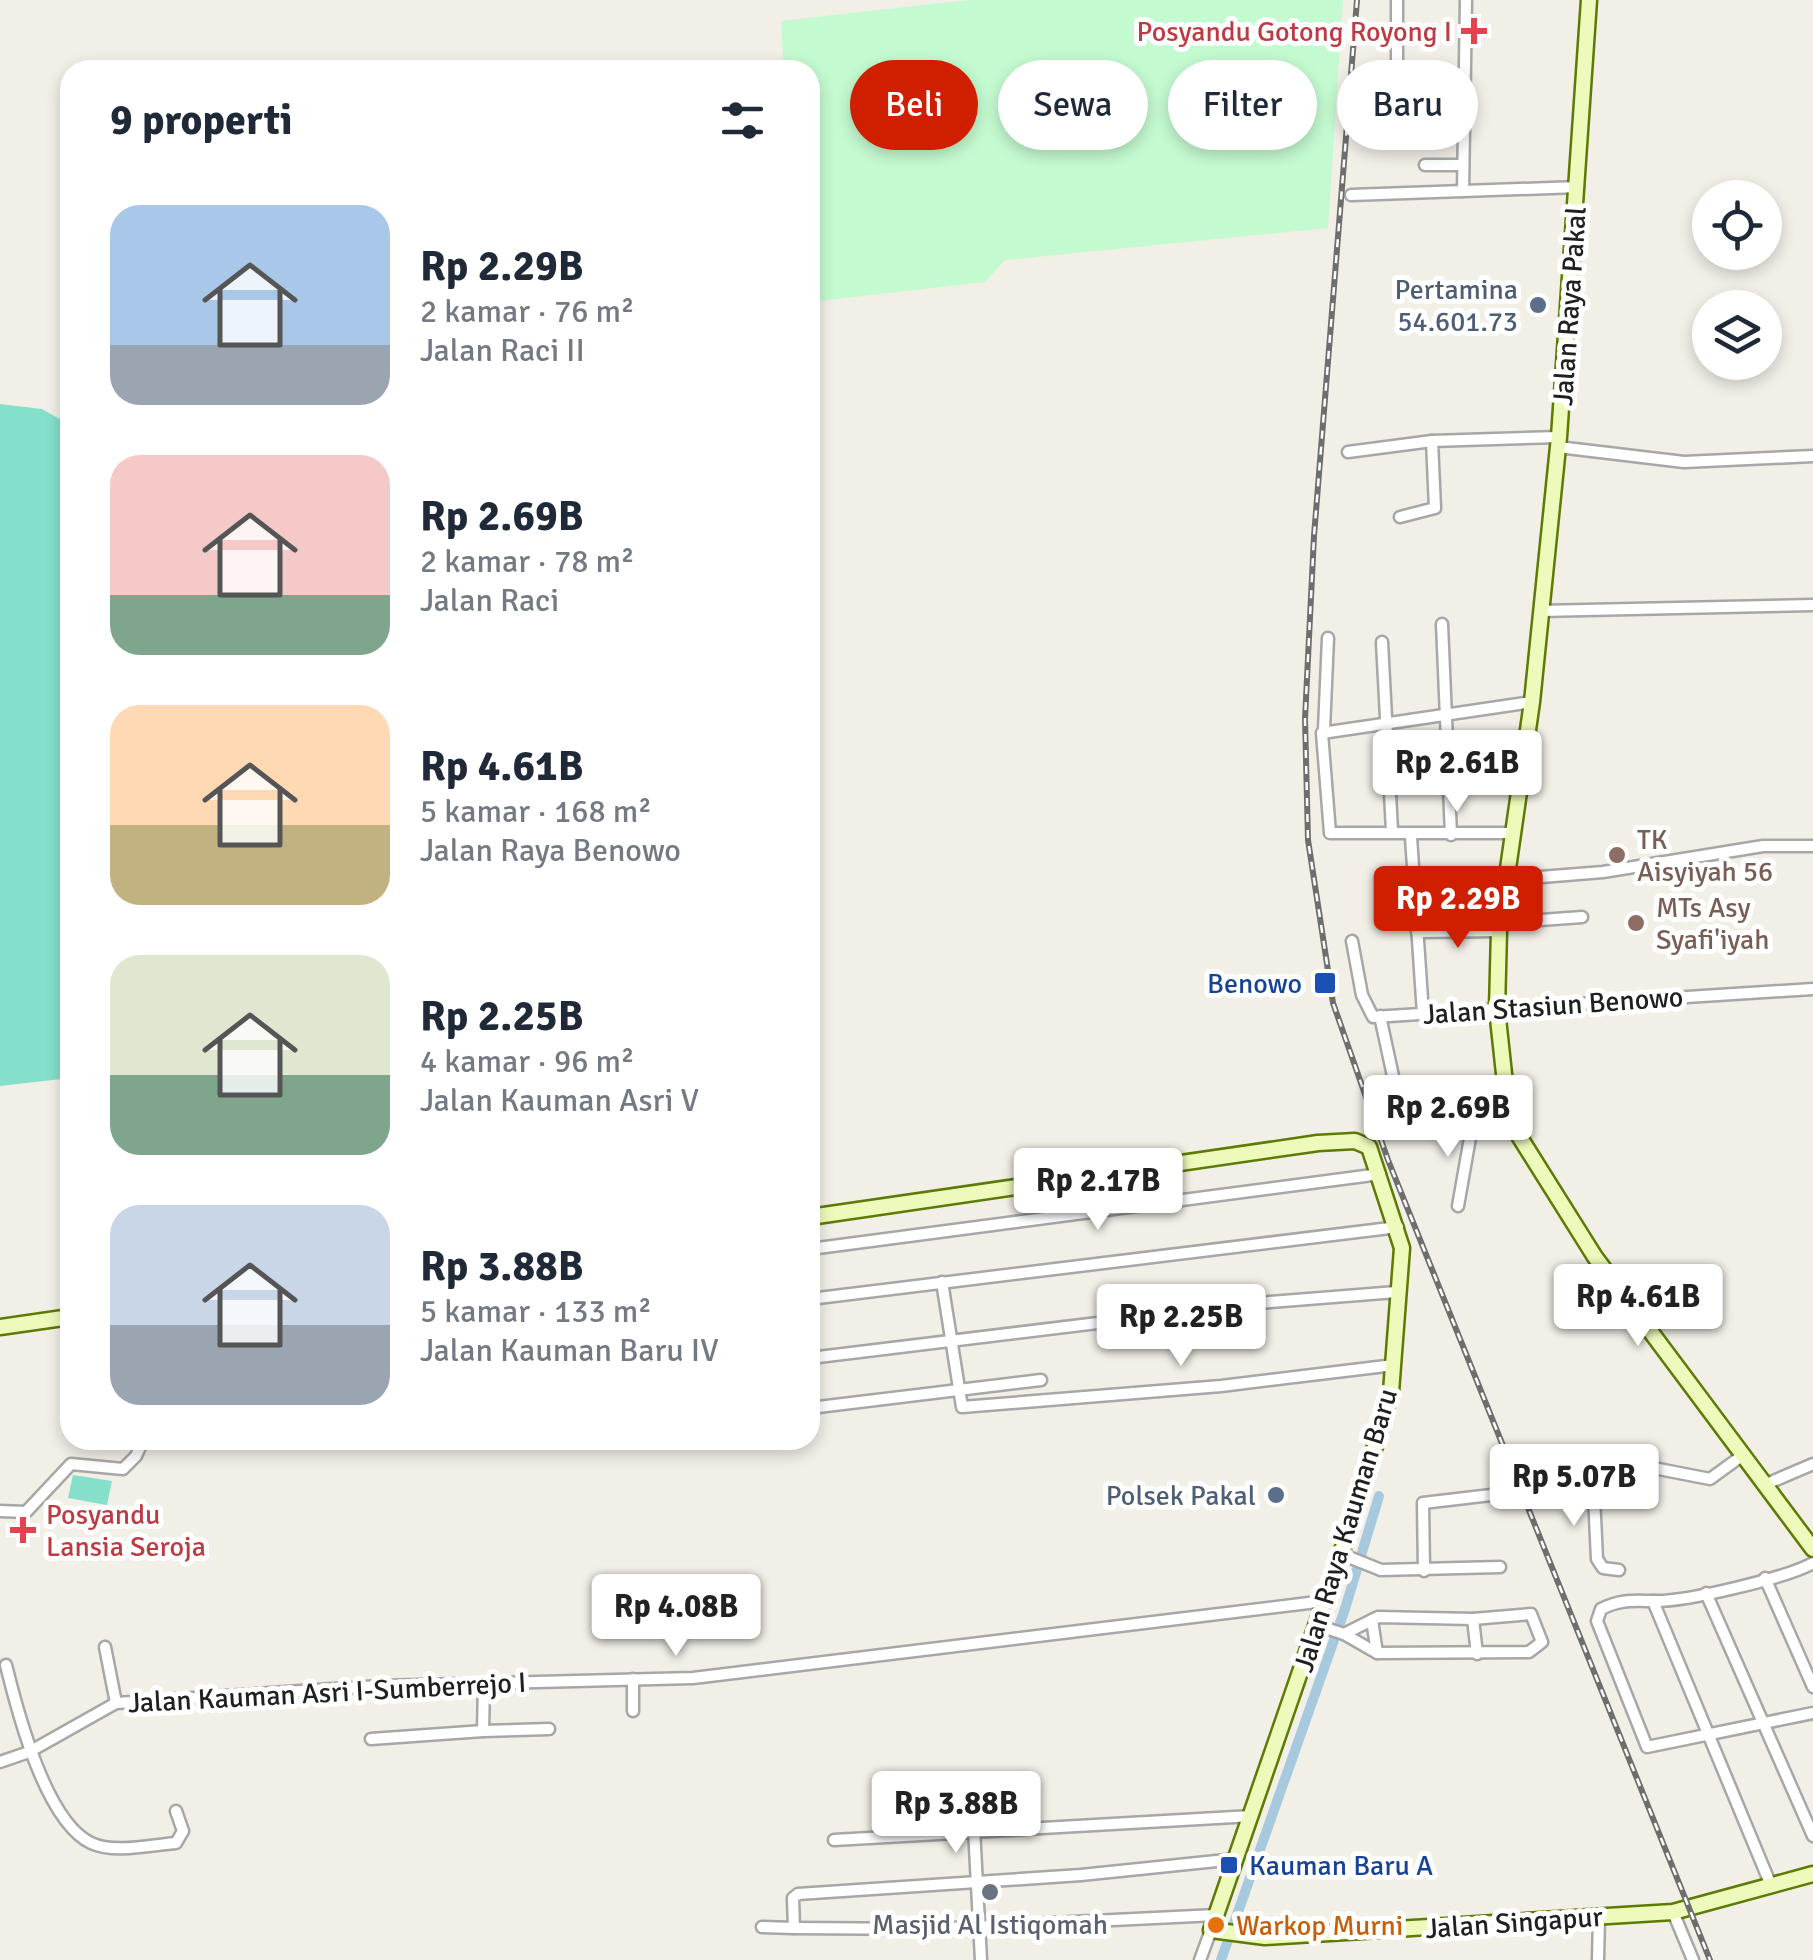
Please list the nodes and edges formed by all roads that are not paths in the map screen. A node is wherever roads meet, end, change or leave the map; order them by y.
1 (1398, 0) edge
2 (1466, 0) edge
3 (1589, 0) edge
4 (1398, 60) edge
5 (1425, 165) dead end
6 (1462, 165) junction
7 (1578, 187) junction
8 (1462, 191) junction
9 (1351, 195) dead end
10 (1432, 441) junction
11 (1558, 442) junction
12 (1348, 452) dead end
13 (1813, 456) edge
14 (1400, 518) dead end
15 (1813, 605) edge
16 (1540, 612) junction
17 (1442, 624) dead end
18 (1328, 638) dead end
19 (1382, 642) dead end
20 (1532, 702) junction
21 (1446, 712) junction
22 (1387, 720) junction
23 (1324, 729) junction
24 (1392, 831) junction
25 (1510, 833) junction
26 (1452, 835) junction
27 (1410, 837) junction
28 (1813, 846) edge
29 (1503, 880) junction
30 (1582, 917) dead end
31 (1499, 927) junction
32 (1417, 932) junction
33 (1352, 941) dead end
34 (1813, 989) edge
35 (1496, 1009) junction
36 (1423, 1014) junction
37 (1380, 1016) junction
38 (1509, 1120) junction
39 (1474, 1121) junction
40 (1380, 1174) junction
41 (1458, 1206) dead end
42 (820, 1216) edge
43 (1398, 1227) junction
44 (820, 1248) edge
45 (942, 1282) junction
46 (1619, 1288) junction
47 (1396, 1292) junction
48 (1585, 1297) dead end
49 (820, 1298) edge
50 (60, 1319) edge
51 (0, 1327) edge
52 (950, 1340) junction
53 (820, 1357) edge
54 (1394, 1365) junction
55 (1041, 1380) dead end
56 (957, 1390) junction
57 (820, 1407) edge
58 (136, 1450) edge
59 (1744, 1455) junction
60 (1813, 1464) edge
61 (1764, 1484) junction
62 (1491, 1495) dead end
63 (0, 1511) edge
64 (1813, 1549) edge
65 (1345, 1556) junction
66 (1813, 1563) edge
67 (1500, 1567) dead end
68 (1424, 1570) junction
69 (1619, 1570) dead end
70 (1765, 1578) junction
71 (1706, 1592) junction
72 (1325, 1601) junction
73 (1653, 1602) junction
74 (1473, 1619) junction
75 (1372, 1620) junction
76 (1316, 1625) junction
77 (1344, 1634) junction
78 (105, 1646) dead end
79 (1376, 1653) junction
80 (1477, 1654) junction
81 (6, 1665) dead end
82 (633, 1679) junction
83 (484, 1684) junction
84 (1813, 1687) edge
85 (116, 1703) junction
86 (633, 1710) dead end
87 (1813, 1713) edge
88 (1767, 1722) junction
89 (549, 1729) dead end
90 (483, 1731) junction
91 (1708, 1732) junction
92 (371, 1739) dead end
93 (29, 1752) junction
94 (0, 1762) edge
95 (176, 1811) dead end
96 (1252, 1816) junction
97 (974, 1829) junction
98 (1813, 1836) edge
99 (834, 1840) dead end
100 (1236, 1859) junction
101 (1813, 1874) edge
102 (978, 1880) junction
103 (1770, 1883) junction
104 (1673, 1912) junction
105 (1216, 1915) junction
106 (1599, 1916) junction
107 (980, 1925) junction
108 (762, 1928) dead end
109 (794, 1928) junction
110 (1215, 1932) junction
111 (981, 1960) edge
112 (1200, 1960) edge
113 (1598, 1960) edge
114 (1693, 1960) edge

1 - 4 street
2 - 6 street
3 - 7 street, Jalan Raya Pakal
5 - 6 street
6 - 8 street
7 - 8 street
7 - 11 street, Jalan Raya Pakal
8 - 9 street
10 - 11 street
10 - 12 street
10 - 14 street
11 - 13 street
11 - 16 street, Jalan Raya Pakal
15 - 16 street
16 - 20 street, Jalan Raya Pakal
17 - 21 street
18 - 23 street
19 - 22 street
20 - 21 street
20 - 25 street, Jalan Raya Pakal
21 - 22 street
21 - 26 street
22 - 23 street
22 - 24 street
23 - 24 street
24 - 27 street
25 - 26 street
25 - 29 street, Jalan Raya Pakal
26 - 27 street
27 - 32 street
28 - 29 street
29 - 31 street, Jalan Raya Pakal
30 - 31 street
31 - 32 street
31 - 35 street, Jalan Raya Pakal
32 - 36 street
33 - 37 street
34 - 35 street, Jalan Stasiun Benowo
35 - 36 street, Jalan Stasiun Benowo
35 - 38 street, Jalan Raya Pakal
36 - 37 street, Jalan Stasiun Benowo
37 - 39 street
38 - 39 street
38 - 46 street
39 - 41 street
40 - 42 street, Jalan Raya Kauman Baru
40 - 43 street, Jalan Raya Kauman Baru
40 - 44 street
43 - 45 street
43 - 47 street, Jalan Raya Kauman Baru
45 - 49 street
45 - 52 street
46 - 48 street
46 - 59 street
47 - 52 street
47 - 54 street, Jalan Raya Kauman Baru
50 - 51 street
52 - 53 street
52 - 56 street
54 - 56 street
54 - 65 street, Jalan Raya Kauman Baru
55 - 56 street
56 - 57 street
58 - 63 street
59 - 61 street
59 - 69 street
60 - 61 street
61 - 64 street
62 - 68 street
65 - 68 street
65 - 72 street, Jalan Raya Kauman Baru
66 - 70 street
67 - 68 street
70 - 71 street
70 - 84 street
71 - 73 street
71 - 88 street
72 - 76 street, Jalan Raya Kauman Baru
72 - 82 street, Jalan Kauman Asri I-Sumberrejo I
73 - 91 street
73 - 91 street
74 - 75 street
74 - 80 street
74 - 80 street
75 - 77 street
75 - 79 street
76 - 77 street
76 - 96 street, Jalan Raya Kauman Baru
77 - 79 street
78 - 85 street
79 - 80 street
81 - 93 street
82 - 83 street, Jalan Kauman Asri I-Sumberrejo I
82 - 86 street
83 - 85 street, Jalan Kauman Asri I-Sumberrejo I
83 - 90 street
85 - 93 street, Jalan Kauman Asri I-Sumberrejo I
87 - 88 street
88 - 91 street
88 - 98 street
89 - 90 street
90 - 92 street
91 - 103 street
93 - 94 street, Jalan Kauman Asri I-Sumberrejo I
93 - 95 street
96 - 97 street
96 - 100 street, Jalan Raya Kauman Baru
97 - 99 street
97 - 102 street
100 - 102 street
100 - 105 street, Jalan Raya Kauman Baru
101 - 103 street, Jalan Singapur
102 - 107 street
102 - 109 street
103 - 104 street, Jalan Singapur
104 - 106 street, Jalan Singapur
104 - 114 street
105 - 107 street
105 - 110 street, Jalan Raya Kauman Baru
106 - 110 street, Jalan Singapur
106 - 113 street
107 - 109 street
107 - 111 street
108 - 109 street
110 - 112 street

